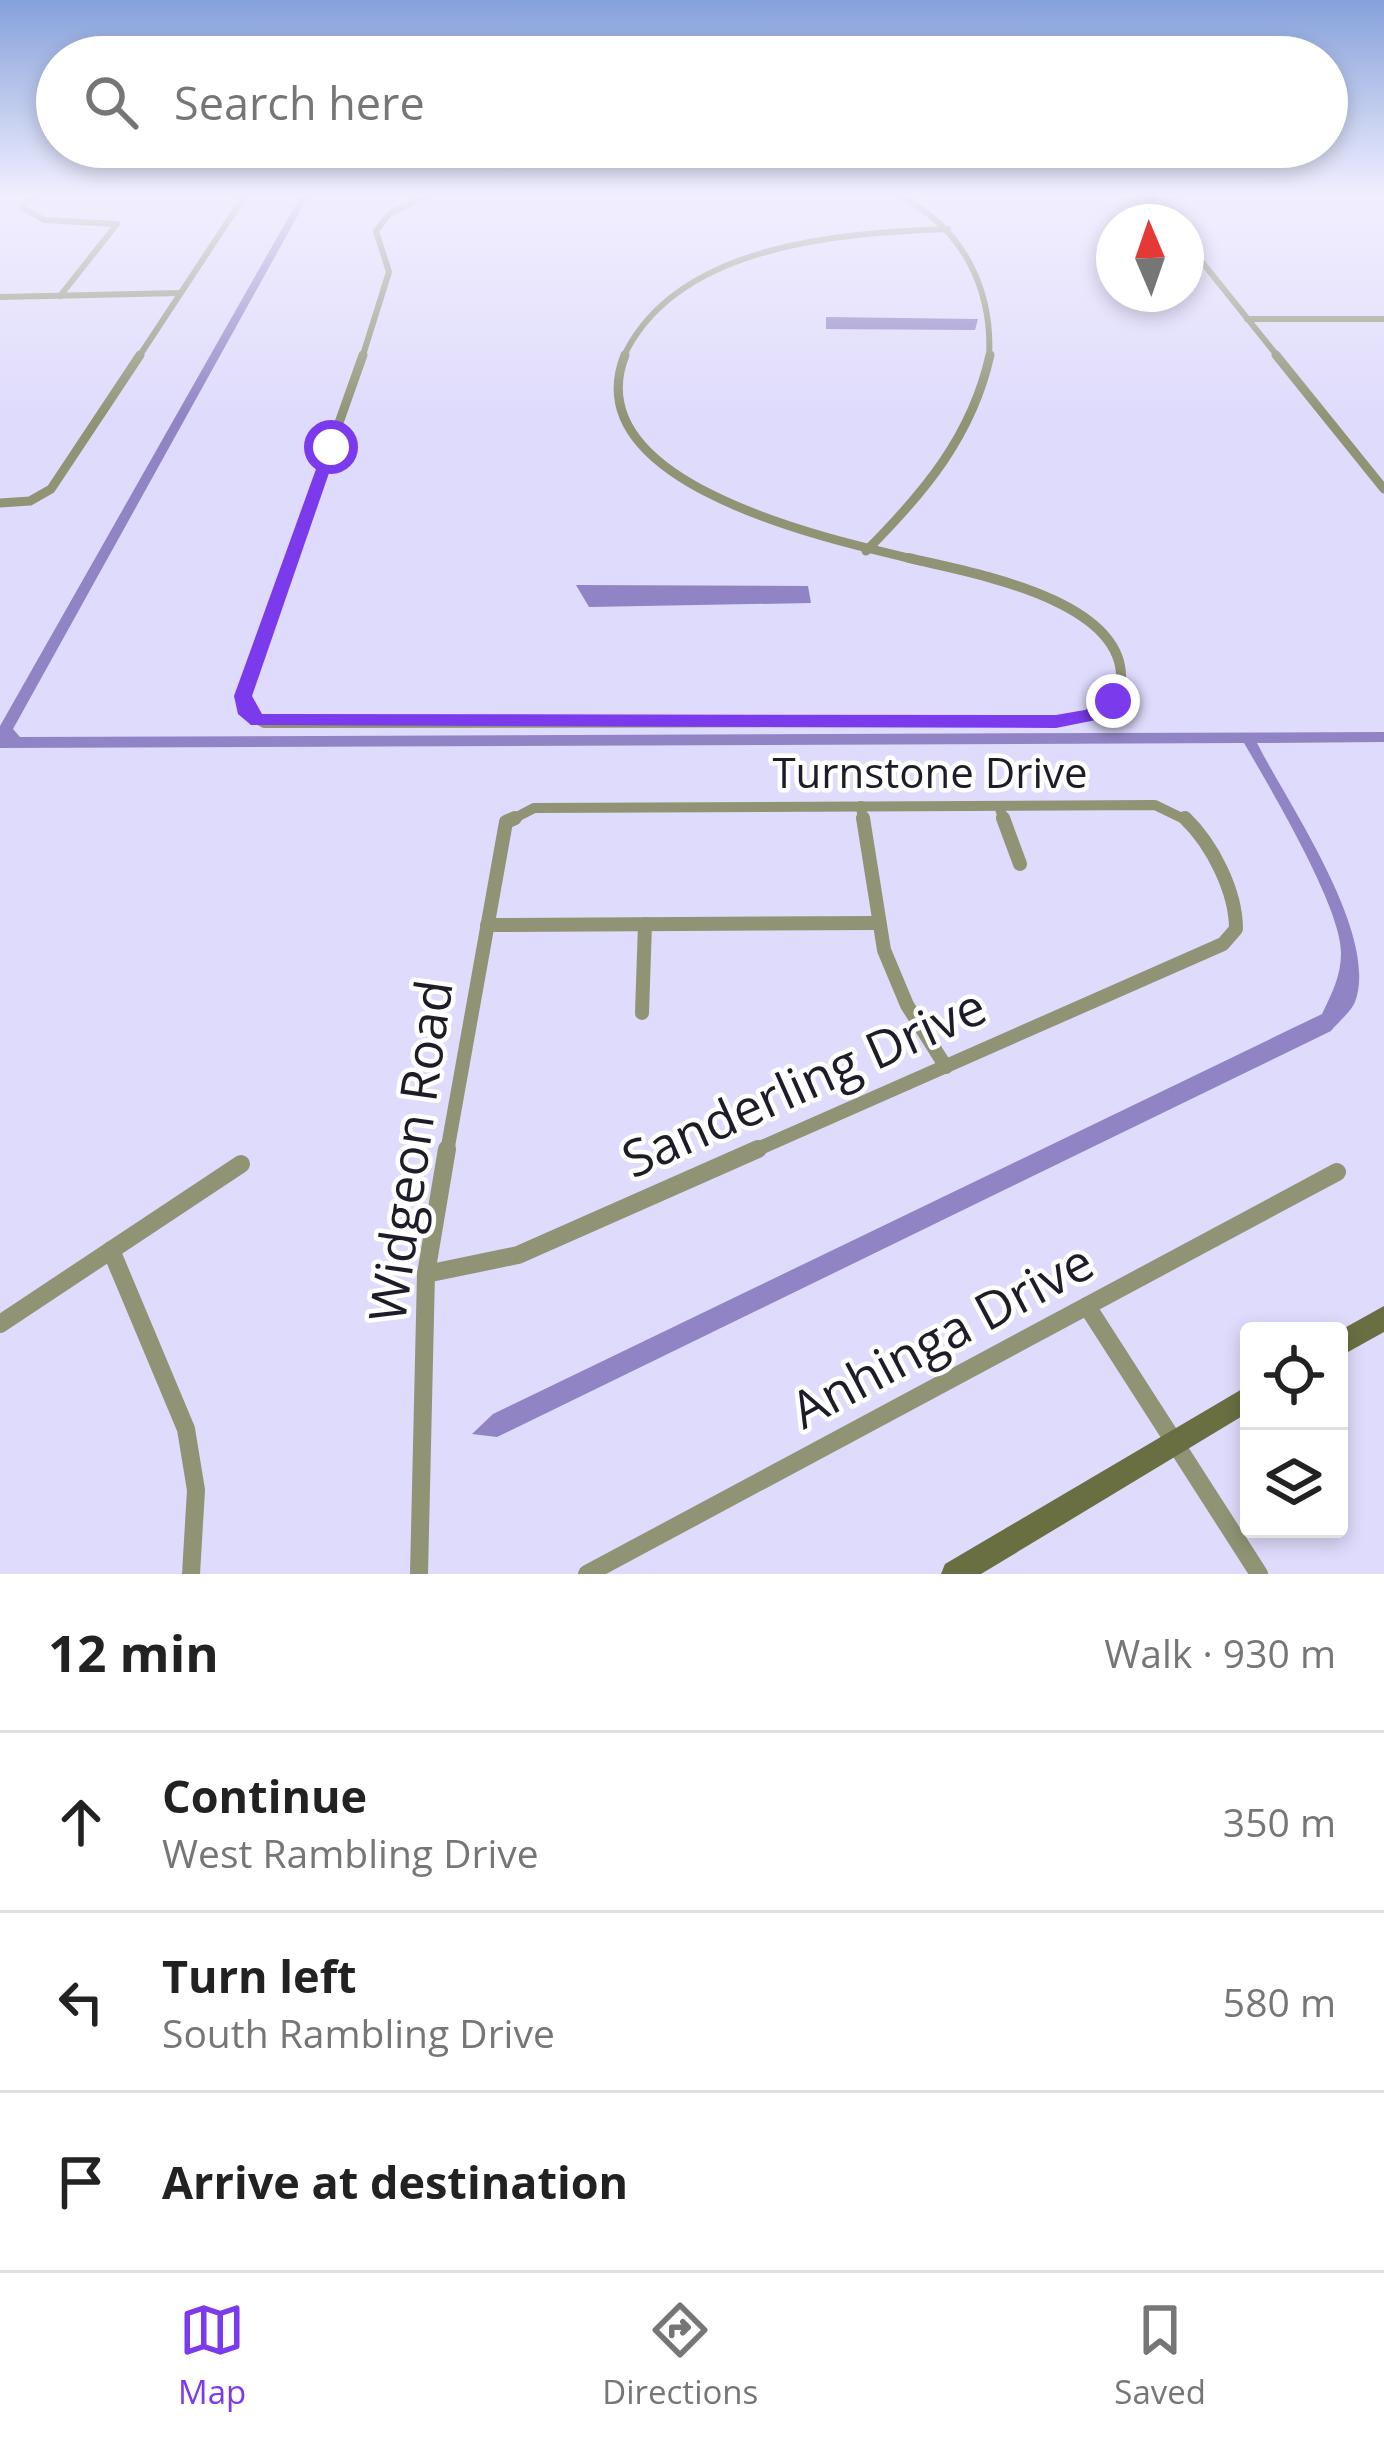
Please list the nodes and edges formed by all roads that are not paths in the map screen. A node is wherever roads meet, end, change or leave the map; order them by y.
1 (80, 270) edge
2 (195, 270) edge
3 (389, 270) edge
4 (725, 270) edge
5 (975, 270) edge
6 (1209, 270) edge
7 (180, 293) junction
8 (60, 296) junction
9 (0, 297) edge
10 (1247, 319) junction
11 (1384, 319) edge
12 (1384, 489) edge
13 (0, 503) edge
14 (866, 551) junction
15 (861, 806) junction
16 (999, 806) junction
17 (512, 817) joint
18 (1020, 864) dead end
19 (878, 923) junction
20 (645, 924) junction
21 (487, 925) junction
22 (1210, 950) joint
23 (642, 1013) dead end
24 (946, 1066) junction
25 (241, 1164) dead end
26 (1337, 1172) dead end
27 (111, 1250) junction
28 (426, 1274) junction
29 (1088, 1306) junction
30 (1384, 1318) edge
31 (0, 1324) edge
32 (1348, 1340) edge
33 (1240, 1403) edge
34 (1174, 1443) junction
35 (190, 1574) edge
36 (419, 1574) edge
37 (587, 1574) edge
38 (955, 1574) edge
39 (1259, 1574) edge

1 - 8 street
2 - 7 street
3 - 14 street
4 - 14 street
5 - 14 street
6 - 10 street
7 - 8 street
7 - 13 street
8 - 9 street
10 - 11 street
10 - 12 street
15 - 16 street, Turnstone Drive
15 - 17 street, Turnstone Drive
15 - 19 street
16 - 18 street
16 - 22 street, Turnstone Drive
17 - 21 street, Widgeon Road
19 - 20 street
19 - 24 street
20 - 21 street
20 - 23 street
21 - 28 street, Widgeon Road
22 - 24 street, Sanderling Drive
24 - 28 street, Sanderling Drive
25 - 27 street
26 - 29 street, Anhinga Drive
27 - 31 street
27 - 35 street
28 - 36 street, Widgeon Road
29 - 34 street
29 - 37 street, Anhinga Drive
30 - 32 street
33 - 34 street
34 - 38 street
34 - 39 street

